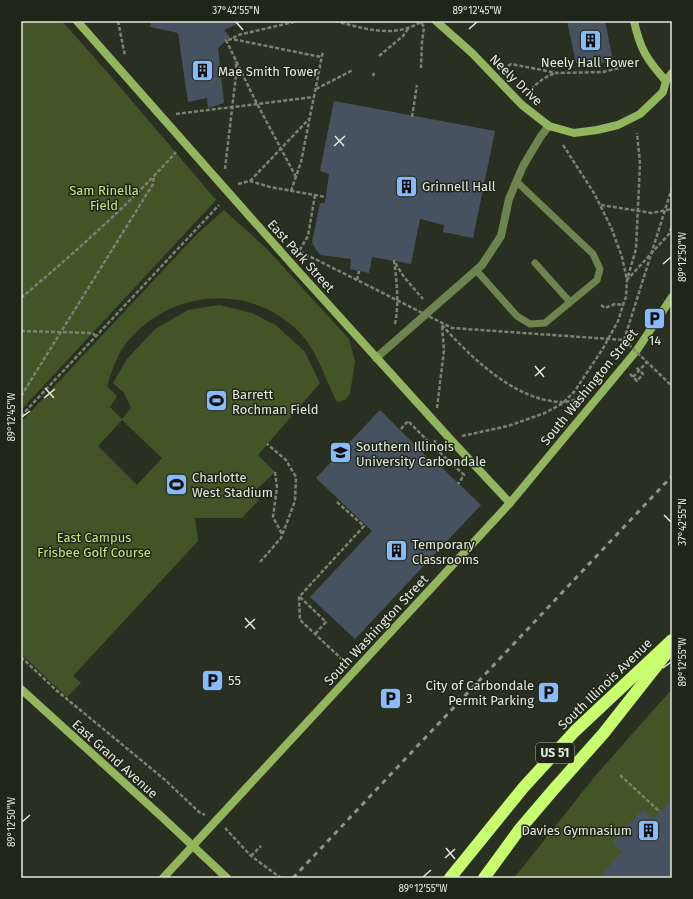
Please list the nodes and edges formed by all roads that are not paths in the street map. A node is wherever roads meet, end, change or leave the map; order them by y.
1 (77, 21) edge
2 (436, 21) edge
3 (634, 21) edge
4 (672, 73) edge
5 (666, 81) junction
6 (549, 126) junction
7 (517, 182) junction
8 (535, 263) dead end
9 (476, 270) junction
10 (672, 297) edge
11 (570, 302) junction
12 (376, 358) junction
13 (510, 503) junction
14 (672, 640) edge
15 (672, 646) edge
16 (21, 689) edge
17 (193, 846) junction
18 (163, 878) edge
19 (227, 878) edge
20 (450, 878) edge
21 (484, 878) edge

1 - 12 street, East Park Street
2 - 6 street, Neely Drive
3 - 5 street
4 - 5 street, Neely Drive
5 - 6 street, Neely Drive
6 - 7 street
7 - 9 street
7 - 11 lane
8 - 11 lane
9 - 11 lane
9 - 12 street
10 - 13 street, South Washington Street
12 - 13 street, East Park Street
13 - 17 street, South Washington Street
14 - 20 highway, South Illinois Avenue / US 51
15 - 21 highway, South Illinois Avenue / US 51
16 - 17 street, East Grand Avenue
17 - 18 street, South Washington Street
17 - 19 street, East Grand Avenue

